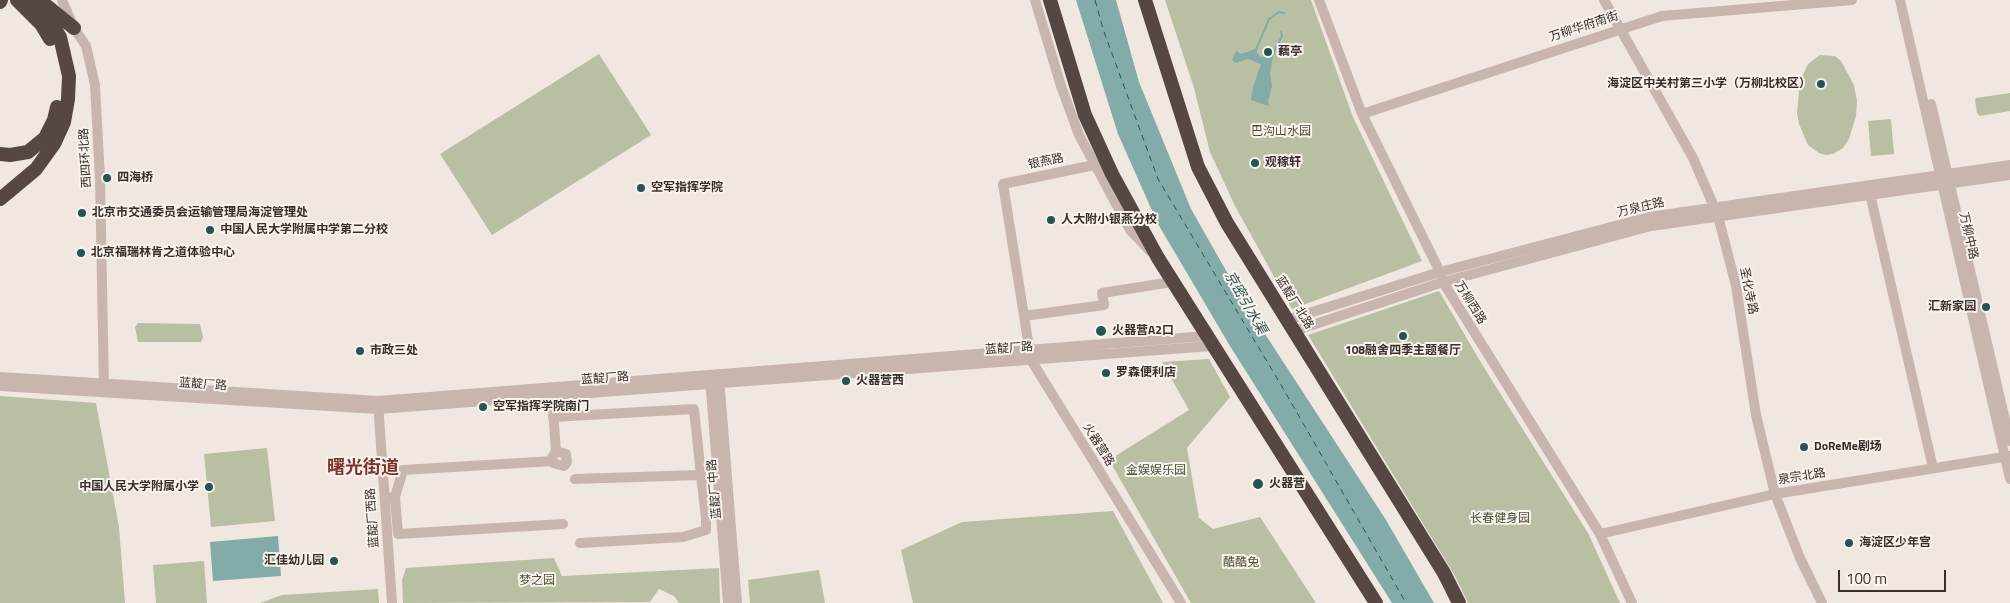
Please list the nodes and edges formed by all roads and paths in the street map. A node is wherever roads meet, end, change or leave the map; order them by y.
1 (17, 0) edge
2 (34, 0) edge
3 (38, 0) edge
4 (62, 0) edge
5 (1035, 0) edge
6 (1050, 0) edge
7 (1145, 0) edge
8 (1319, 0) edge
9 (1604, 0) edge
10 (1852, 0) edge
11 (1900, 0) edge
12 (1907, 0) edge
13 (1754, 4) edge
14 (74, 28) junction
15 (1620, 28) junction
16 (1362, 114) junction
17 (0, 154) edge
18 (1094, 165) junction
19 (2010, 166) edge
20 (2010, 175) edge
21 (1946, 179) junction
22 (1003, 184) joint
23 (1870, 194) junction
24 (0, 198) edge
25 (1716, 211) junction
26 (1158, 258) junction
27 (1441, 277) junction
28 (1172, 282) junction
29 (1024, 316) junction
30 (1290, 326) junction
31 (1209, 341) junction
32 (1029, 349) junction
33 (1031, 360) junction
34 (0, 377) edge
35 (714, 379) junction
36 (0, 386) edge
37 (104, 387) junction
38 (549, 392) junction
39 (378, 405) junction
40 (553, 417) junction
41 (2010, 441) edge
42 (2008, 456) edge
43 (1933, 468) junction
44 (701, 475) junction
45 (2010, 479) edge
46 (575, 480) dead end
47 (1774, 494) junction
48 (395, 497) junction
49 (384, 498) junction
50 (726, 517) junction
51 (706, 518) junction
52 (563, 524) dead end
53 (1600, 534) junction
54 (580, 543) dead end
55 (392, 603) edge
56 (728, 603) edge
57 (737, 603) edge
58 (1181, 603) edge
59 (1376, 603) edge
60 (1459, 603) edge
61 (1632, 603) edge
62 (1822, 603) edge

1 - 17 highway
2 - 24 highway
3 - 14 highway
4 - 14 street, 西四环北路
5 - 18 street
6 - 26 highway
7 - 30 highway, 蓝靛厂北路
8 - 16 street, 万柳西路
9 - 15 street, 圣化寺路
10 - 13 street, 万柳华府南街
11 - 21 street, 万柳中路
12 - 21 street, 万柳中路
13 - 15 street, 万柳华府南街
14 - 37 street, 西四环北路
15 - 16 street, 万柳华府南街
15 - 25 street, 圣化寺路
16 - 27 street, 万柳西路
18 - 22 street, 银燕路
18 - 26 street
19 - 21 street, 万泉庄路
20 - 21 street, 万泉庄路
21 - 23 street, 万泉庄路
21 - 25 street, 万泉庄路
21 - 41 street, 万柳中路
21 - 42 street, 万柳中路
22 - 29 street, 火器营路
23 - 25 street, 万泉庄路
23 - 43 street
25 - 27 street, 万泉庄路
25 - 47 street, 圣化寺路
26 - 28 highway
27 - 30 street, 万泉庄路
27 - 53 street, 万柳西路
28 - 29 street
28 - 31 highway
29 - 32 street, 火器营路
30 - 60 highway, 蓝靛厂北路
31 - 32 street, 蓝靛厂路
31 - 33 street, 蓝靛厂路
31 - 59 highway
32 - 33 street, 火器营路
32 - 35 street, 蓝靛厂路
33 - 35 street, 蓝靛厂路
33 - 58 street, 火器营路
34 - 37 street, 蓝靛厂路
35 - 38 street, 蓝靛厂路
35 - 50 street, 蓝靛厂中路
36 - 37 street, 蓝靛厂路
37 - 39 street, 蓝靛厂路
38 - 39 street, 蓝靛厂路
38 - 40 street
39 - 49 street, 蓝靛厂西路
40 - 44 street
40 - 48 street
42 - 43 street, 泉宗北路
42 - 45 street, 万柳中路
43 - 47 street, 泉宗北路
44 - 46 street
44 - 51 street
47 - 53 street, 泉宗北路
47 - 62 street, 圣化寺路
48 - 49 street
48 - 52 street
49 - 55 street, 蓝靛厂西路
50 - 51 street
50 - 56 street, 蓝靛厂中路
50 - 57 street, 蓝靛厂中路
51 - 54 street
53 - 61 street, 万柳西路

